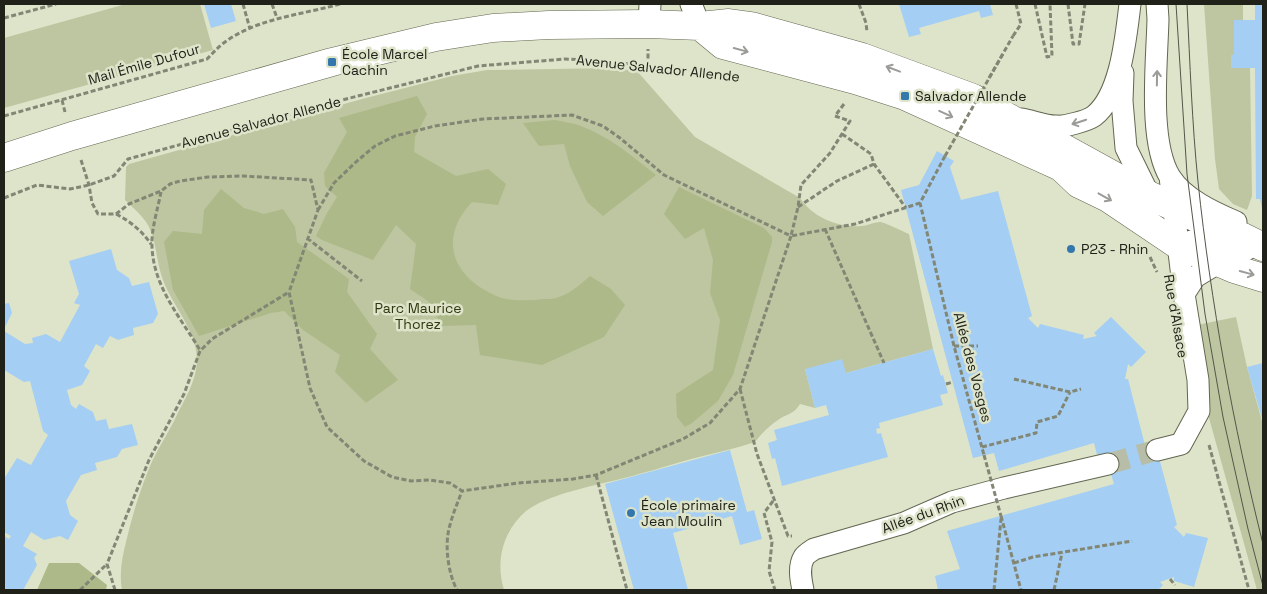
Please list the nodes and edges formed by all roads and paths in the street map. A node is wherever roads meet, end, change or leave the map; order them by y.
1 (56, 4) edge
2 (243, 4) edge
3 (272, 4) edge
4 (340, 4) edge
5 (859, 4) edge
6 (1016, 4) edge
7 (1035, 4) edge
8 (1050, 4) edge
9 (1068, 4) edge
10 (1085, 4) edge
11 (1130, 4) edge
12 (1156, 4) edge
13 (650, 14) edge
14 (695, 15) edge
15 (4, 18) edge
16 (277, 18) junction
17 (250, 29) junction
18 (867, 38) dead end
19 (1004, 52) junction
20 (1124, 52) junction
21 (725, 74) dead end
22 (991, 74) dead end
23 (839, 98) dead end
24 (62, 100) junction
25 (1002, 114) junction
26 (4, 116) edge
27 (1156, 127) junction
28 (842, 134) junction
29 (72, 136) junction
30 (951, 144) dead end
31 (960, 147) dead end
32 (4, 158) edge
33 (1131, 160) junction
34 (874, 164) junction
35 (1061, 167) junction
36 (1103, 170) junction
37 (1170, 177) junction
38 (89, 185) junction
39 (161, 191) junction
40 (1149, 195) junction
41 (4, 198) edge
42 (920, 203) junction
43 (798, 207) junction
44 (1174, 207) junction
45 (906, 208) junction
46 (318, 210) junction
47 (116, 214) junction
48 (825, 229) junction
49 (791, 236) junction
50 (308, 238) junction
51 (151, 244) junction
52 (1178, 244) junction
53 (1263, 247) edge
54 (1148, 254) dead end
55 (1218, 263) junction
56 (1159, 275) dead end
57 (1263, 278) edge
58 (362, 281) dead end
59 (289, 292) junction
60 (1184, 294) junction
61 (954, 346) junction
62 (978, 346) dead end
63 (200, 350) junction
64 (884, 363) dead end
65 (1014, 379) dead end
66 (952, 382) dead end
67 (946, 384) dead end
68 (740, 389) junction
69 (1081, 389) dead end
70 (1070, 392) junction
71 (1209, 445) dead end
72 (982, 447) junction
73 (1157, 450) tunnel mouth
74 (1108, 464) tunnel mouth
75 (596, 475) junction
76 (462, 491) junction
77 (774, 502) junction
78 (1001, 516) junction
79 (1132, 541) dead end
80 (814, 549) junction
81 (1062, 553) junction
82 (1014, 563) junction
83 (107, 564) junction
84 (1170, 579) dead end
85 (1175, 586) dead end
86 (80, 590) edge
87 (115, 590) edge
88 (458, 590) edge
89 (627, 590) edge
90 (775, 590) edge
91 (803, 590) edge
92 (994, 590) edge
93 (1021, 590) edge
94 (1054, 590) edge
95 (1249, 590) edge

1 - 15 path
2 - 17 path
3 - 16 path
4 - 16 path, Mail Émile Dufour
5 - 18 path
6 - 19 path, bridge
7 - 8 path
9 - 10 path
11 - 20 street
27 -> 12 street
13 - 14 street, Avenue Salvador Allende
13 - 29 street, Avenue Salvador Allende
25 -> 14 street, Avenue Salvador Allende
14 -> 35 street, Avenue Salvador Allende
16 - 17 path, Mail Émile Dufour
17 - 24 path, Mail Émile Dufour
19 - 22 path
19 - 42 path, bridge
20 -> 25 street
20 - 33 street
21 - 38 path, Avenue Salvador Allende
23 - 28 path
24 - 26 path, Mail Émile Dufour
24 - 29 path
25 - 36 street, Avenue Salvador Allende
27 - 33 street, Avenue Salvador Allende
27 - 37 street
28 - 34 path
28 - 43 path
29 - 32 street, Avenue Salvador Allende
29 - 38 path
30 - 31 path
33 - 36 street, Avenue Salvador Allende
33 - 40 street
34 - 43 path
34 - 45 path
35 - 36 street, Avenue Salvador Allende
35 -> 52 street, Avenue Salvador Allende
36 - 40 street, Avenue Salvador Allende
37 - 44 street
37 - 53 street
38 - 41 path, Avenue Salvador Allende
38 - 47 path
39 - 46 path
39 - 47 path
39 - 51 path
40 - 44 street, Avenue Salvador Allende
40 - 52 street
42 - 45 path
42 - 61 path, Allée des Vosges
43 - 49 path
44 - 52 street
44 - 53 street, Avenue Salvador Allende
45 - 48 path
46 - 49 path
46 - 50 path
47 - 51 path
48 - 49 path
48 - 64 path
49 - 68 path
50 - 58 path
50 - 59 path
51 - 63 path
52 - 53 street
52 - 55 street, Avenue Salvador Allende
52 - 60 street
54 - 56 path, Rue d'Alsace
55 -> 57 street, Avenue Salvador Allende
55 - 60 street
59 - 63 path
59 - 76 path
60 - 73 street
61 - 62 path
61 - 72 path, Allée des Vosges
63 - 83 path
65 - 70 path
66 - 67 path
68 - 75 path
68 - 77 path
69 - 70 path
70 - 72 path
71 - 95 path
72 - 78 path, Allée des Vosges, bridge
74 - 80 street, Allée du Rhin
75 - 76 path
75 - 89 path
76 - 88 path
77 - 80 path
77 - 90 path
78 - 82 path
78 - 92 path, Allée des Vosges
79 - 81 path
80 - 91 street
81 - 82 path
81 - 94 path
82 - 93 path
83 - 86 path
83 - 87 path
84 - 85 path

